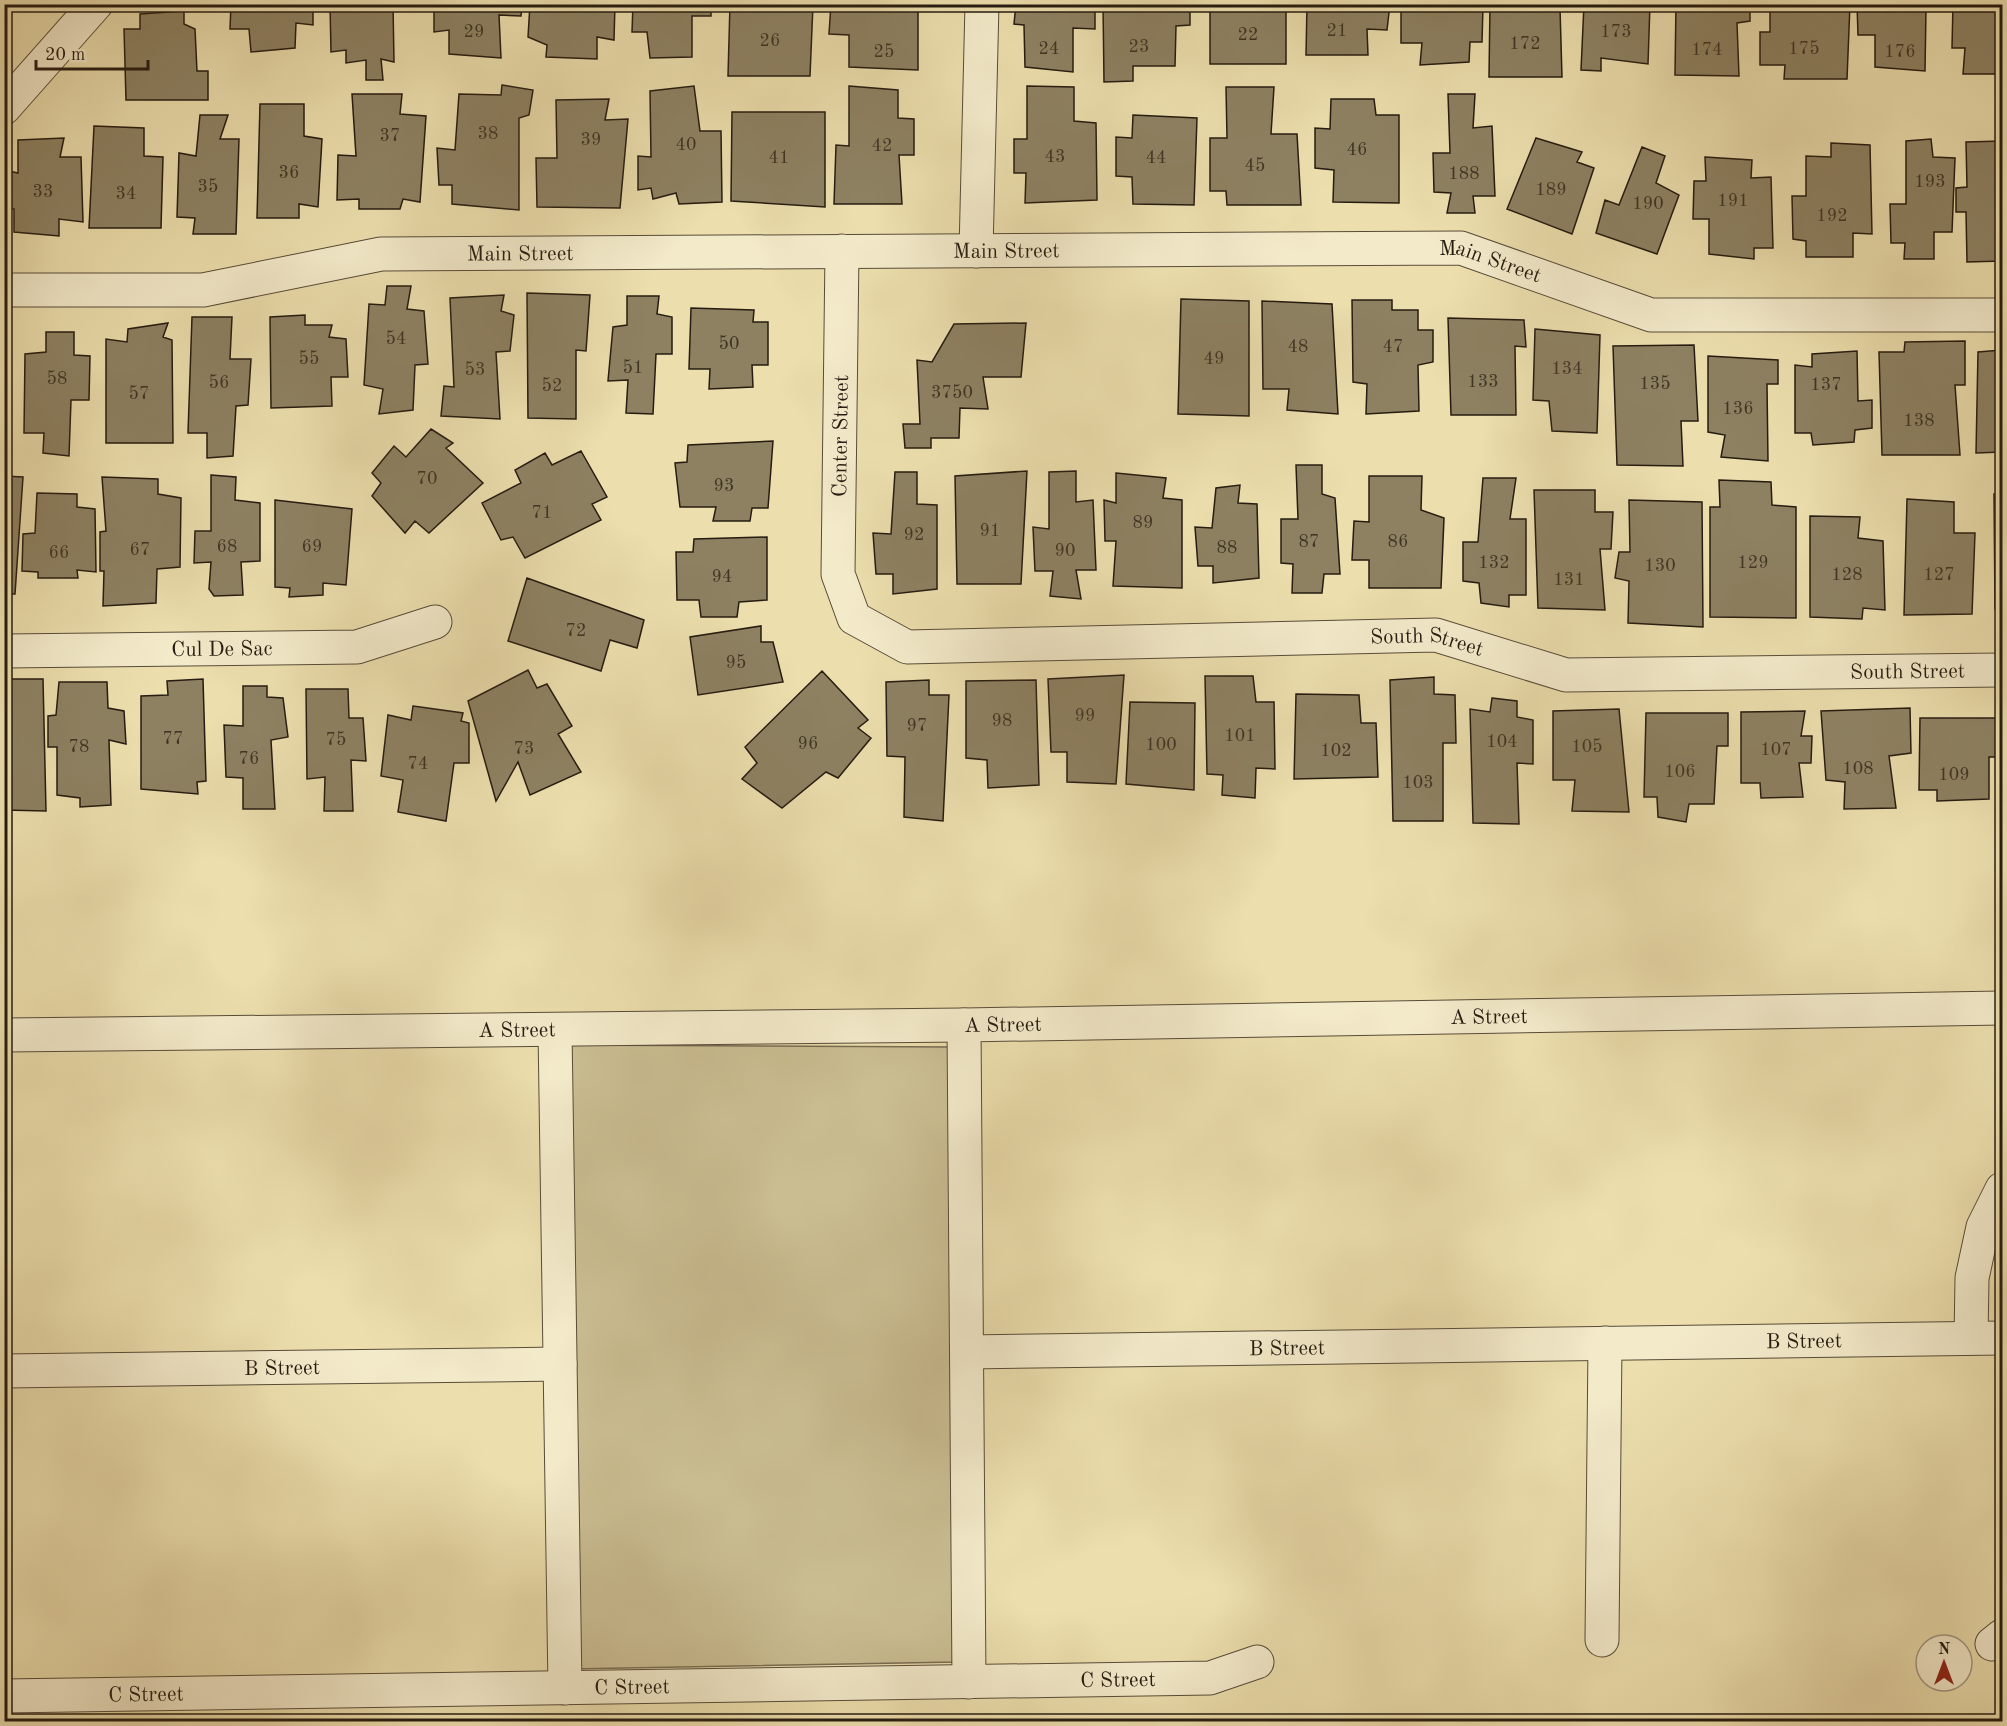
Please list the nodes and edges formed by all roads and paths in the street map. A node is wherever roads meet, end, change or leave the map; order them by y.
1 (96, 4) edge
2 (982, 4) edge
3 (4, 108) edge
4 (842, 251) junction
5 (976, 251) junction
6 (4, 290) edge
7 (2002, 315) edge
8 (854, 618) joint
9 (435, 622) dead end
10 (4, 651) edge
11 (2002, 670) edge
12 (2002, 1008) edge
13 (964, 1025) junction
14 (555, 1030) junction
15 (4, 1035) edge
16 (2002, 1189) edge
17 (1987, 1338) edge
18 (1605, 1343) junction
19 (967, 1352) junction
20 (560, 1364) junction
21 (4, 1371) edge
22 (1602, 1640) dead end
23 (1257, 1662) dead end
24 (969, 1682) junction
25 (564, 1688) junction
26 (4, 1696) edge

1 - 3 street
2 - 5 street
4 - 5 street, Main Street
4 - 6 street, Main Street
4 - 8 street, Center Street
5 - 7 street, Main Street
8 - 11 street, South Street
9 - 10 street, Cul De Sac
12 - 13 street, A Street
13 - 14 street, A Street
13 - 19 street
14 - 15 street, A Street
14 - 20 street
16 - 17 street
17 - 18 street, B Street
18 - 19 street, B Street
18 - 22 street
19 - 24 street
20 - 21 street, B Street
20 - 25 street
23 - 24 street, C Street
24 - 25 street, C Street
25 - 26 street, C Street

